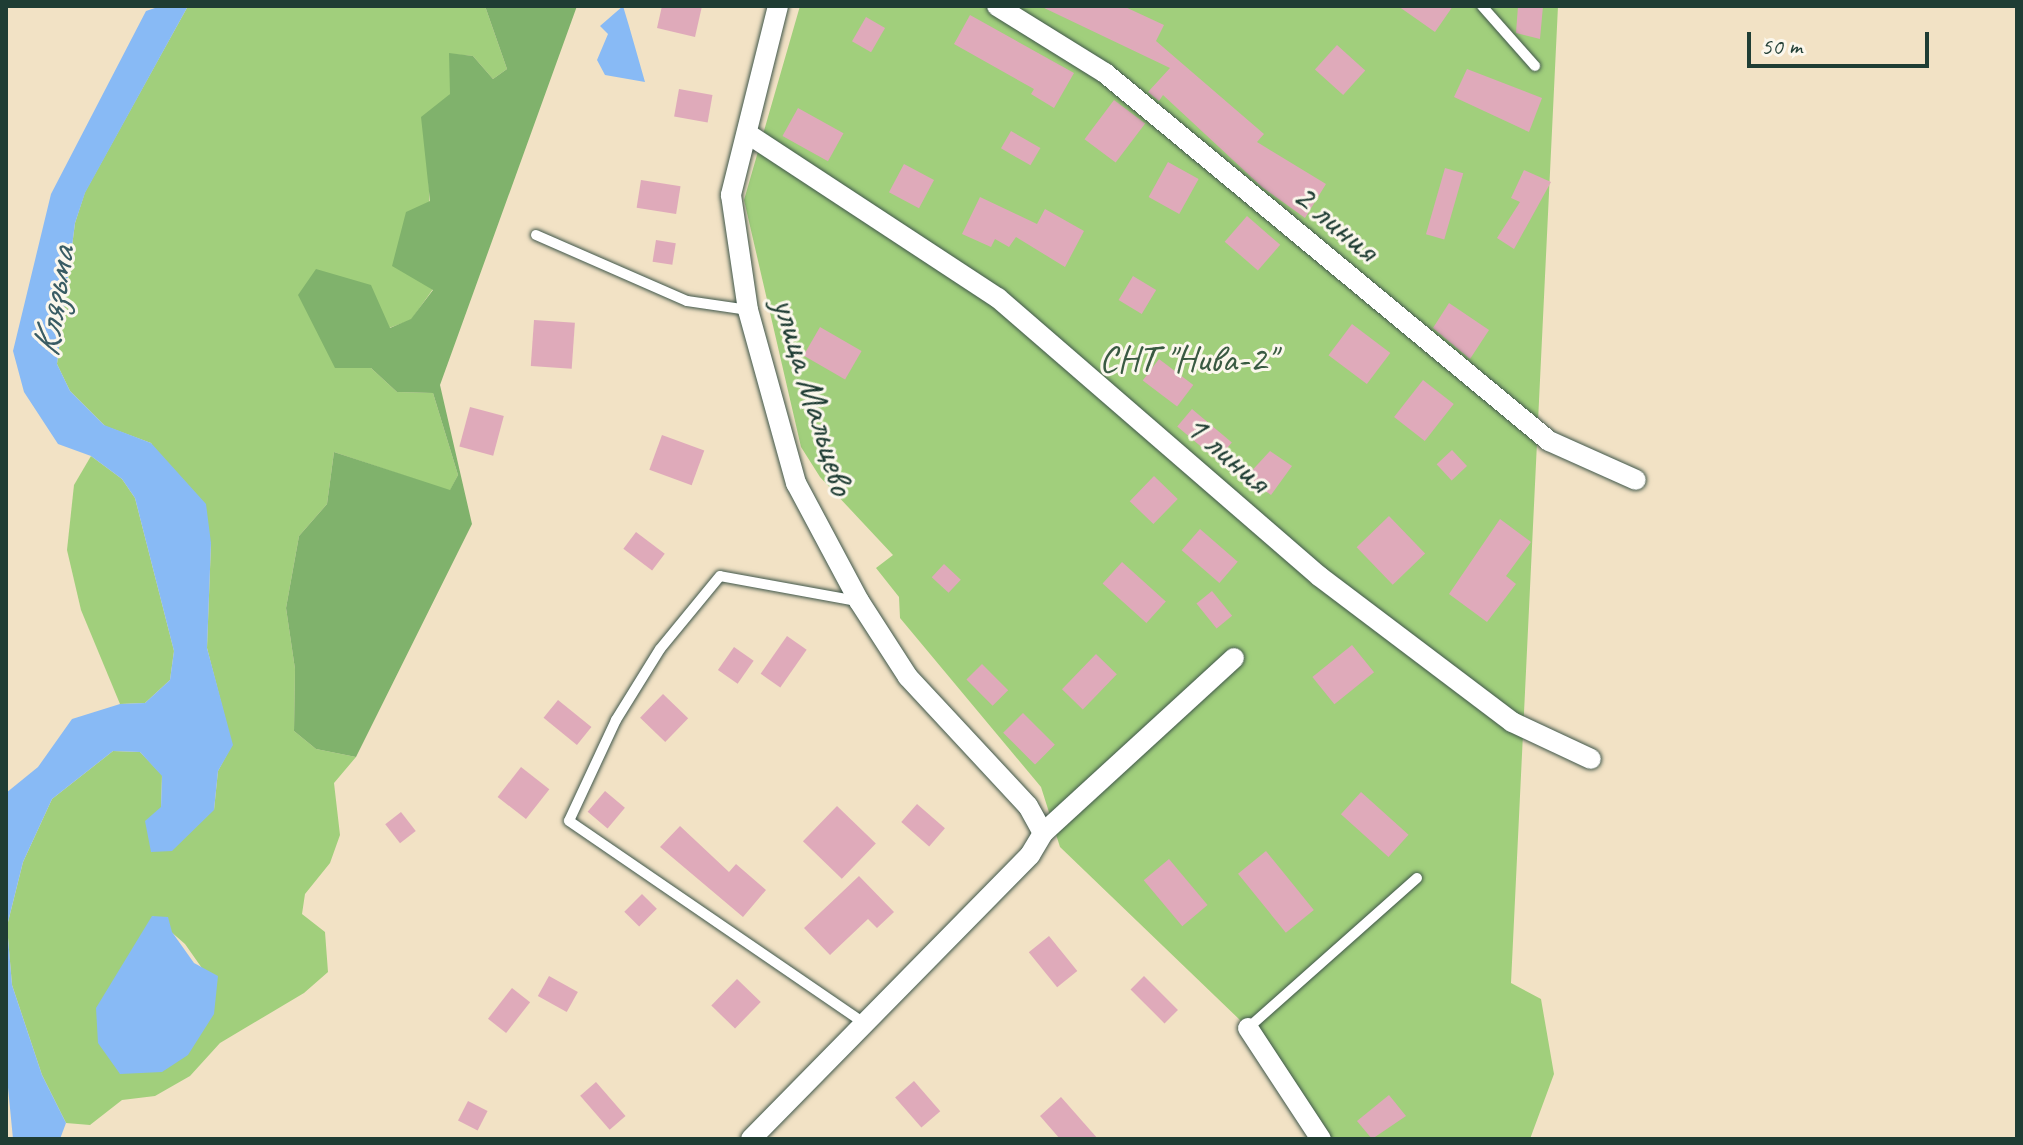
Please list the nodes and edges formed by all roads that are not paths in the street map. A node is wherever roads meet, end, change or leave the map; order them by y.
1 (778, 6) edge
2 (997, 6) edge
3 (1482, 6) edge
4 (1535, 66) dead end
5 (748, 134) junction
6 (536, 235) dead end
7 (748, 310) junction
8 (1636, 480) dead end
9 (859, 601) junction
10 (1234, 658) dead end
11 (1591, 759) dead end
12 (1043, 833) junction
13 (1417, 878) dead end
14 (864, 1023) junction
15 (1248, 1028) joint
16 (751, 1139) edge
17 (1321, 1139) edge

1 - 5 street, улица Мальцево
2 - 8 street, 2 линия
3 - 4 lane
5 - 7 street, улица Мальцево
5 - 11 street, 1 линия
6 - 7 lane
7 - 9 street, улица Мальцево
9 - 12 street, улица Мальцево
9 - 14 lane
10 - 12 street
12 - 14 street
13 - 15 lane
14 - 16 street
15 - 17 street

